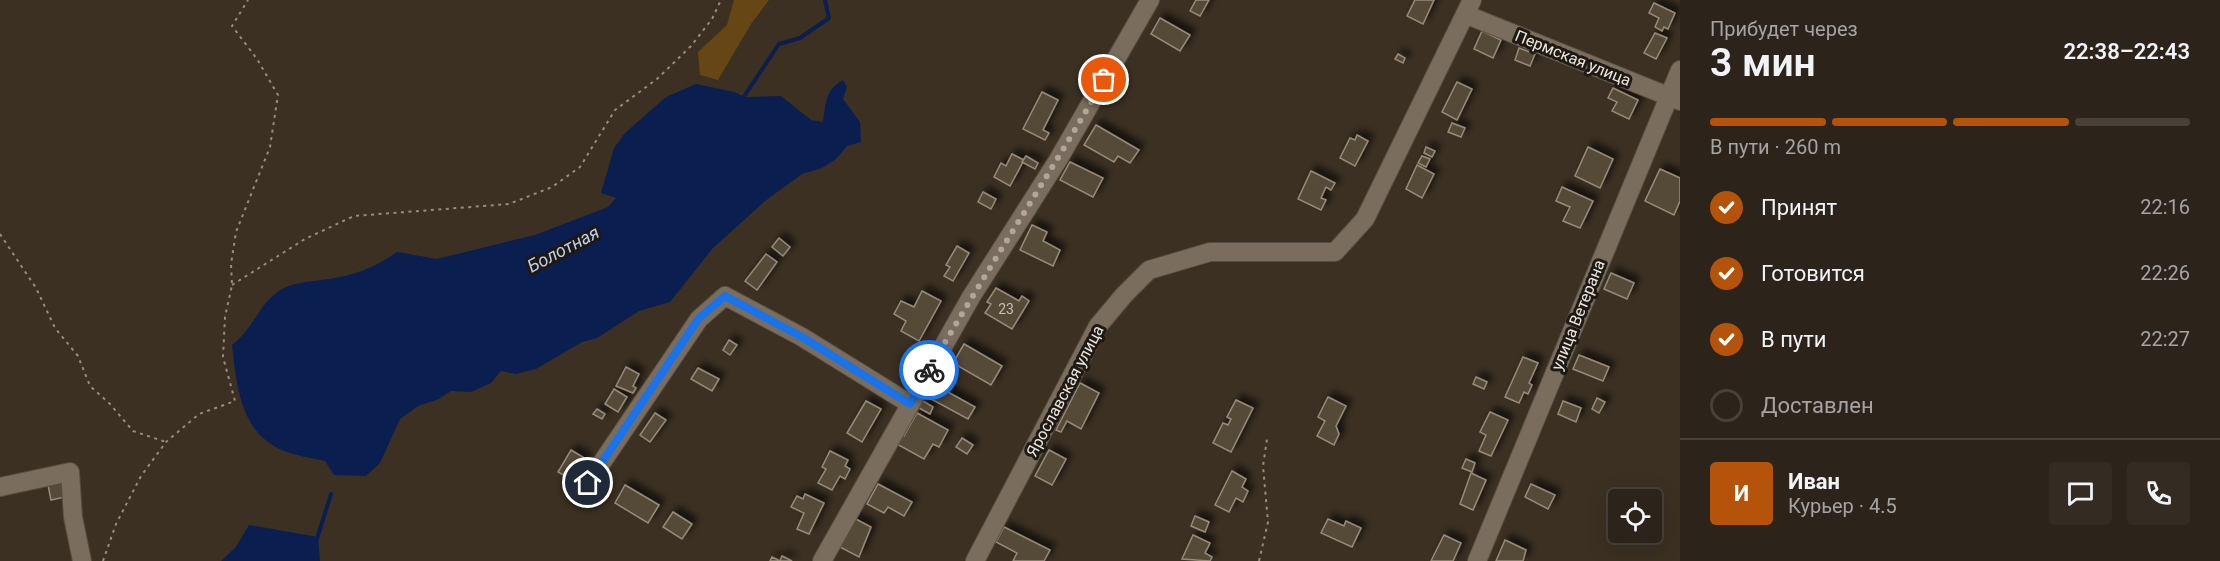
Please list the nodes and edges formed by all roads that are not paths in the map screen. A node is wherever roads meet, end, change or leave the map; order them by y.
1 (1150, 0) edge
2 (1469, 7) edge
3 (1680, 70) edge
4 (1674, 99) edge
5 (910, 404) junction
6 (588, 483) dead end
7 (0, 487) edge
8 (82, 561) edge
9 (822, 561) edge
10 (975, 561) edge
11 (1477, 561) edge

1 - 5 street
2 - 4 street, Пермская улица
2 - 10 street, Ярославская улица
3 - 4 street, улица Ветерана
4 - 11 street, улица Ветерана
5 - 6 street
5 - 9 street
7 - 8 street

